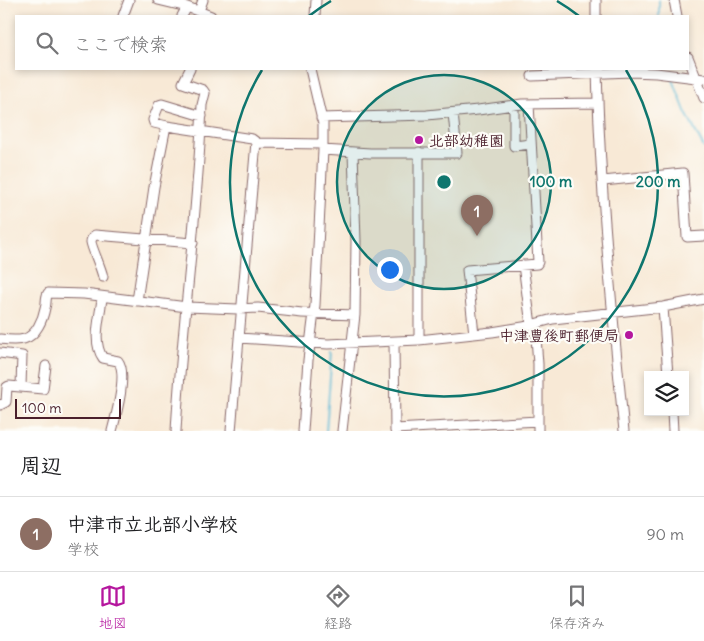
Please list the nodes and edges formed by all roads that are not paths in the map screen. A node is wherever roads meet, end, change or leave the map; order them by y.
1 (129, 0) edge
2 (158, 0) edge
3 (202, 0) edge
4 (316, 0) edge
5 (596, 0) edge
6 (674, 0) edge
7 (187, 7) junction
8 (199, 11) junction
9 (123, 15) edge
10 (183, 15) edge
11 (209, 15) edge
12 (315, 15) edge
13 (596, 15) edge
14 (676, 15) edge
15 (689, 59) edge
16 (190, 70) edge
17 (310, 70) edge
18 (597, 71) edge
19 (532, 76) dead end
20 (699, 79) edge
21 (704, 98) edge
22 (597, 103) junction
23 (529, 104) junction
24 (514, 105) junction
25 (453, 113) junction
26 (202, 116) junction
27 (321, 118) junction
28 (166, 126) junction
29 (201, 132) junction
30 (256, 143) junction
31 (531, 144) junction
32 (323, 147) junction
33 (352, 152) junction
34 (418, 152) junction
35 (603, 180) junction
36 (704, 236) edge
37 (147, 238) junction
38 (193, 242) junction
39 (523, 265) junction
40 (103, 277) dead end
41 (102, 296) junction
42 (704, 299) edge
43 (137, 301) junction
44 (662, 306) junction
45 (187, 307) junction
46 (242, 309) junction
47 (612, 312) junction
48 (314, 314) junction
49 (355, 315) junction
50 (533, 325) junction
51 (474, 334) junction
52 (239, 338) junction
53 (0, 339) edge
54 (419, 340) junction
55 (394, 342) junction
56 (310, 343) junction
57 (353, 344) junction
58 (0, 353) edge
59 (46, 366) dead end
60 (668, 371) edge
61 (20, 386) junction
62 (0, 405) edge
63 (672, 416) edge
64 (538, 421) junction
65 (466, 428) edge
66 (395, 430) edge
67 (112, 431) edge
68 (176, 431) edge
69 (231, 431) edge
70 (303, 431) edge
71 (342, 431) edge
72 (538, 431) edge
73 (624, 431) edge
74 (673, 431) edge

1 - 9 street
2 - 7 street
3 - 8 street
4 - 12 street
5 - 13 street
6 - 14 street
7 - 8 street
7 - 10 street
8 - 11 street
15 - 20 street
16 - 26 street
17 - 27 street
18 - 19 street
18 - 20 street
18 - 22 street
20 - 21 street
22 - 23 street
22 - 35 street
23 - 24 street
23 - 31 street
24 - 25 street
24 - 31 street
25 - 27 street
25 - 34 street
26 - 28 street
26 - 29 street
27 - 32 street
28 - 29 street
28 - 37 street
29 - 30 street
29 - 38 street
30 - 32 street
30 - 46 street
31 - 39 street
32 - 33 street
32 - 48 street
33 - 34 street
33 - 49 street
34 - 54 street
35 - 36 street
35 - 47 street
37 - 38 street
37 - 40 street
37 - 43 street
38 - 45 street
39 - 50 street
39 - 51 street
41 - 43 street
41 - 53 street
41 - 67 street
42 - 44 street
43 - 45 street
44 - 47 street
44 - 60 street
45 - 46 street
45 - 68 street
46 - 48 street
46 - 52 street
47 - 50 street
47 - 73 street
48 - 49 street
48 - 56 street
49 - 57 street
50 - 51 street
50 - 64 street
51 - 54 street
52 - 56 street
52 - 69 street
54 - 55 street
55 - 57 street
55 - 66 street
56 - 57 street
56 - 70 street
57 - 71 street
58 - 61 street
59 - 61 street
61 - 62 street
63 - 74 street
64 - 65 street
64 - 72 street
65 - 66 street

